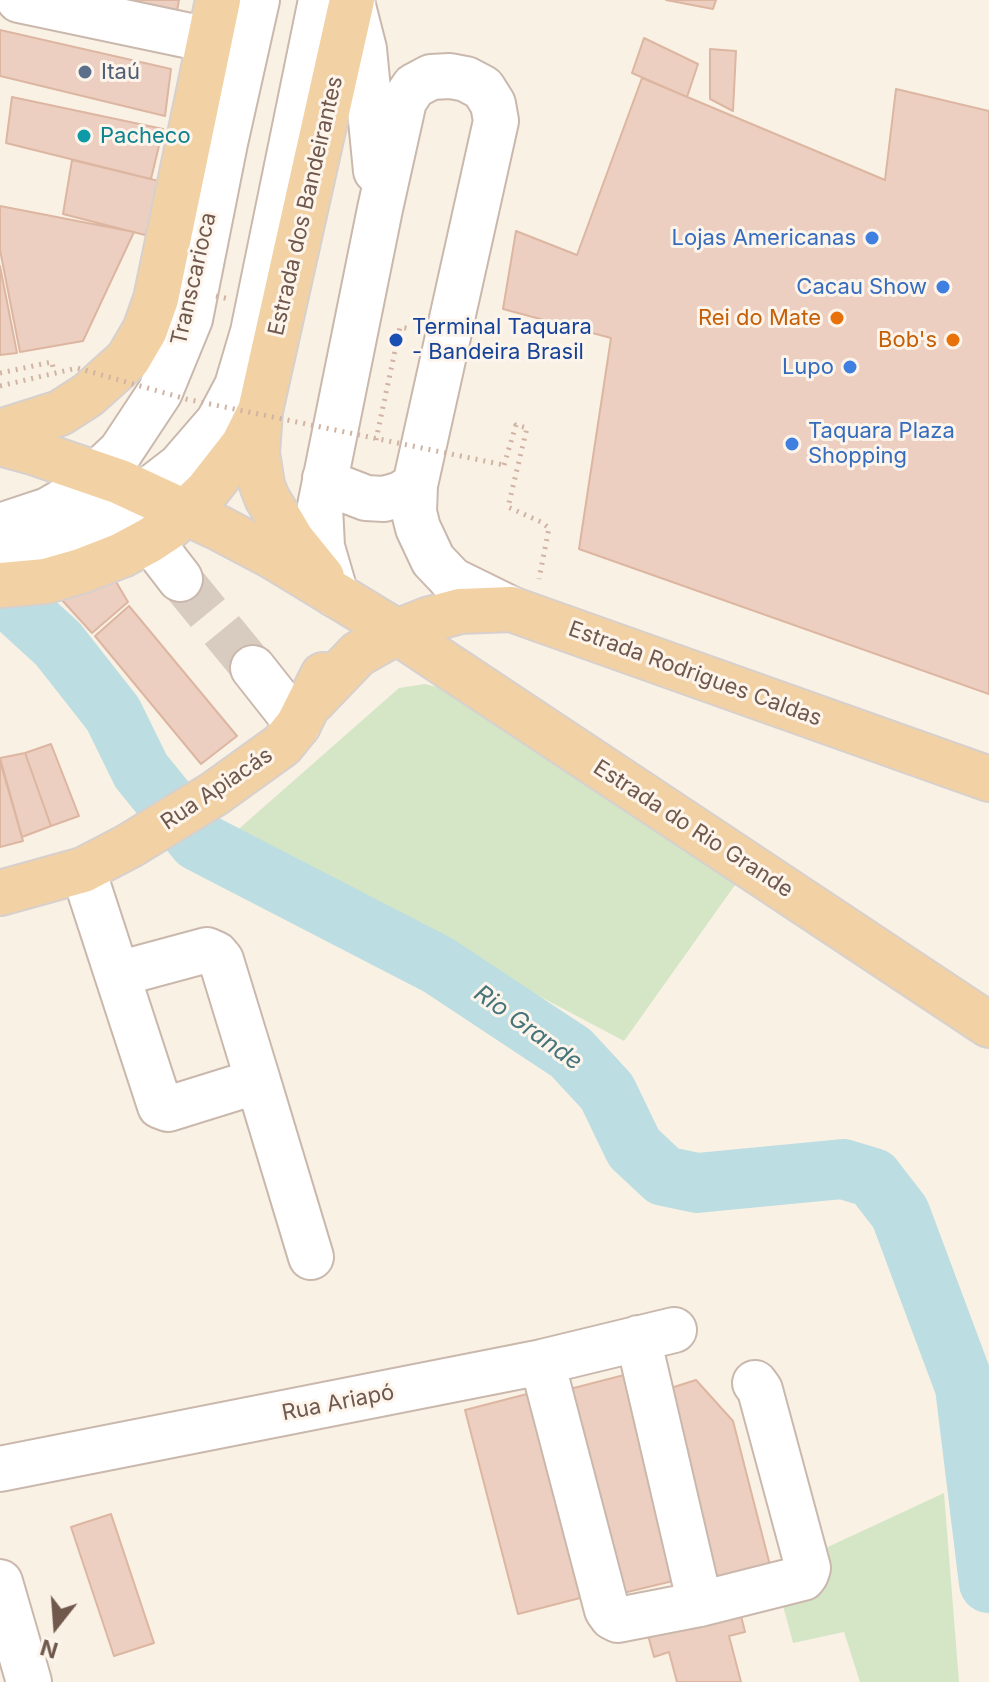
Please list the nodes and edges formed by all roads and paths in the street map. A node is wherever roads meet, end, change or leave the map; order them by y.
1 (19, 0) edge
2 (257, 0) edge
3 (342, 1) edge
4 (214, 20) edge
5 (380, 209) junction
6 (216, 296) dead end
7 (229, 299) dead end
8 (408, 344) dead end
9 (0, 386) edge
10 (260, 411) junction
11 (389, 429) dead end
12 (0, 432) edge
13 (376, 440) junction
14 (0, 443) edge
15 (386, 443) dead end
16 (98, 474) junction
17 (325, 478) junction
18 (415, 485) junction
19 (145, 494) junction
20 (185, 512) junction
21 (0, 526) edge
22 (150, 540) junction
23 (0, 557) edge
24 (180, 579) tunnel mouth
25 (0, 585) edge
26 (336, 595) junction
27 (524, 600) junction
28 (397, 632) junction
29 (253, 668) tunnel mouth
30 (305, 713) junction
31 (989, 779) edge
32 (83, 870) junction
33 (0, 893) edge
34 (118, 974) junction
35 (989, 1025) edge
36 (258, 1081) junction
37 (311, 1257) dead end
38 (542, 1362) junction
39 (755, 1383) dead end
40 (0, 1469) edge
41 (0, 1582) edge
42 (700, 1604) junction
43 (29, 1682) edge

1 - 4 street
2 - 16 street, Transcarioca
3 - 5 street
3 - 10 main road, Estrada dos Bandeirantes
3 - 19 street
4 - 12 main road
5 - 17 street
5 - 18 street
6 - 7 path, bridge
8 - 13 path
9 - 13 path, bridge
10 - 20 main road
10 - 26 main road
11 - 15 path
13 - 27 path, bridge
14 - 16 main road
16 - 19 main road
16 - 21 street, Transcarioca
17 - 18 street
17 - 26 street
18 - 27 street
19 - 20 main road
19 - 23 street
20 - 22 main road
20 - 26 main road
22 - 24 street
22 - 25 main road
26 - 28 main road
26 - 30 main road, Rua Apiacás
27 - 28 main road, Estrada Rodrigues Caldas
27 - 31 main road, Estrada Rodrigues Caldas
28 - 30 main road, Estrada Rodrigues Caldas
28 - 35 main road, Estrada do Rio Grande
29 - 30 street
30 - 32 main road, Rua Apiacás
32 - 33 main road, Rua Apiacás
32 - 34 street
34 - 36 street
34 - 36 street
36 - 37 street
38 - 40 street, Rua Ariapó
38 - 42 street
38 - 42 street, Rua Ariapó
39 - 42 street
41 - 43 street

